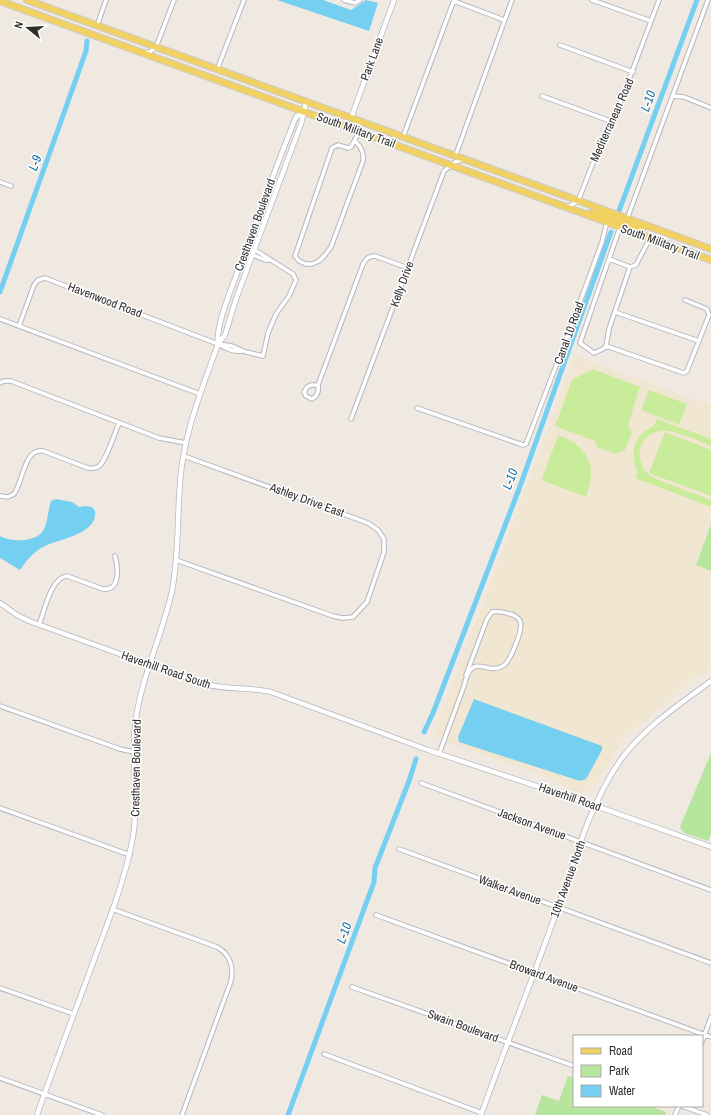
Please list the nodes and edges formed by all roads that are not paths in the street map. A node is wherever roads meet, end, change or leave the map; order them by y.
1 (27, 0) edge
2 (106, 0) edge
3 (174, 0) edge
4 (244, 0) edge
5 (344, 0) edge
6 (360, 0) edge
7 (394, 0) edge
8 (454, 0) edge
9 (512, 0) edge
10 (592, 0) edge
11 (659, 0) edge
12 (708, 0) edge
13 (0, 1) edge
14 (44, 6) junction
15 (27, 11) junction
16 (69, 15) junction
17 (51, 20) junction
18 (504, 20) junction
19 (651, 21) junction
20 (97, 26) junction
21 (560, 45) dead end
22 (156, 47) junction
23 (138, 52) junction
24 (169, 52) junction
25 (155, 58) junction
26 (217, 70) junction
27 (633, 72) junction
28 (542, 96) dead end
29 (672, 96) junction
30 (306, 102) junction
31 (711, 108) edge
32 (304, 112) junction
33 (351, 118) junction
34 (613, 122) junction
35 (359, 132) junction
36 (403, 137) junction
37 (355, 141) junction
38 (438, 151) junction
39 (427, 156) junction
40 (455, 157) junction
41 (464, 160) junction
42 (450, 165) junction
43 (0, 182) edge
44 (11, 186) dead end
45 (578, 201) junction
46 (563, 207) junction
47 (585, 215) junction
48 (627, 219) junction
49 (607, 222) junction
50 (646, 226) junction
51 (620, 227) junction
52 (650, 238) junction
53 (711, 249) edge
54 (254, 253) junction
55 (711, 260) edge
56 (609, 261) junction
57 (630, 267) junction
58 (408, 268) junction
59 (685, 300) dead end
60 (615, 312) junction
61 (0, 319) edge
62 (19, 326) junction
63 (699, 341) junction
64 (218, 344) junction
65 (606, 346) junction
66 (0, 383) edge
67 (318, 385) junction
68 (200, 394) junction
69 (418, 408) dead end
70 (351, 419) dead end
71 (119, 423) junction
72 (186, 443) junction
73 (184, 456) junction
74 (0, 496) edge
75 (115, 556) dead end
76 (176, 560) junction
77 (0, 603) edge
78 (39, 625) junction
79 (149, 665) junction
80 (466, 675) junction
81 (711, 681) edge
82 (0, 706) edge
83 (428, 750) joint
84 (134, 752) junction
85 (439, 754) junction
86 (421, 783) dead end
87 (596, 806) junction
88 (0, 808) edge
89 (581, 842) junction
90 (711, 847) edge
91 (399, 849) dead end
92 (130, 855) junction
93 (711, 890) edge
94 (558, 907) junction
95 (112, 909) junction
96 (376, 914) dead end
97 (711, 963) edge
98 (535, 972) junction
99 (352, 987) dead end
100 (0, 988) edge
101 (74, 1014) junction
102 (711, 1017) edge
103 (705, 1035) junction
104 (711, 1037) edge
105 (703, 1040) edge
106 (508, 1042) junction
107 (324, 1054) dead end
108 (573, 1066) edge
109 (0, 1078) edge
110 (44, 1094) junction
111 (685, 1107) edge
112 (482, 1114) edge
113 (37, 1115) edge
114 (102, 1115) edge
115 (182, 1115) edge
116 (707, 1115) edge

1 - 14 main road, South Military Trail
2 - 20 street
3 - 22 street
4 - 26 street
5 - 6 street
7 - 33 street, Park Lane
8 - 18 street
8 - 36 street
9 - 18 street
10 - 19 street
11 - 19 street, Mediterranean Road
12 - 29 street
13 - 15 main road, South Military Trail
14 - 15 main road
14 - 16 main road, South Military Trail
15 - 17 main road, South Military Trail
16 - 17 main road
16 - 20 main road, South Military Trail
17 - 23 main road, South Military Trail
18 - 40 street
19 - 27 street, Mediterranean Road
20 - 22 main road, South Military Trail
21 - 27 street
22 - 23 street
22 - 24 main road, South Military Trail
23 - 25 main road, South Military Trail
24 - 25 main road
24 - 26 main road, South Military Trail
25 - 32 main road, South Military Trail
26 - 30 main road, South Military Trail
27 - 34 street, Mediterranean Road
28 - 34 street
29 - 31 street
29 - 48 street
30 - 32 street, Cresthaven Boulevard
30 - 33 main road, South Military Trail
32 - 35 main road, South Military Trail
32 - 54 street, Cresthaven Boulevard
32 - 64 street, Cresthaven Boulevard
33 - 36 main road, South Military Trail
34 - 45 street, Mediterranean Road
35 - 37 street
35 - 39 main road, South Military Trail
36 - 38 main road, South Military Trail
37 - 37 street
38 - 39 main road
38 - 40 main road, South Military Trail
39 - 42 main road, South Military Trail
40 - 41 main road, South Military Trail
41 - 42 street
41 - 45 main road, South Military Trail
42 - 46 main road, South Military Trail
42 - 58 street, Kelly Drive
43 - 44 street
45 - 46 street
45 - 48 main road, South Military Trail
46 - 47 main road, South Military Trail
47 - 49 main road, South Military Trail
47 - 50 main road
48 - 50 main road, South Military Trail
49 - 51 main road, South Military Trail
49 - 69 street, Canal 10 Road
50 - 53 main road, South Military Trail
51 - 52 main road, South Military Trail
51 - 56 street
52 - 55 main road, South Military Trail
52 - 57 street
54 - 64 street, Cresthaven Boulevard
54 - 64 street
56 - 57 street
56 - 65 street
57 - 60 street
58 - 67 street
58 - 70 street, Kelly Drive
59 - 63 street
60 - 63 street
60 - 65 street
61 - 62 street
62 - 64 street, Havenwood Road
62 - 68 street
63 - 65 street
64 - 68 street, Cresthaven Boulevard
66 - 71 street
67 - 67 street
68 - 72 street, Cresthaven Boulevard
71 - 72 street
71 - 74 street
72 - 73 street, Cresthaven Boulevard
73 - 76 street, Cresthaven Boulevard
73 - 76 street, Ashley Drive East
75 - 78 street
76 - 79 street, Cresthaven Boulevard
77 - 78 street, Haverhill Road South
78 - 79 street, Haverhill Road South
79 - 83 street, Haverhill Road South
79 - 84 street, Cresthaven Boulevard
80 - 80 street
80 - 85 street
81 - 87 street, 10th Avenue North
82 - 84 street
83 - 85 street, Haverhill Road
84 - 92 street, Cresthaven Boulevard
85 - 87 street, Haverhill Road
86 - 89 street, Jackson Avenue
87 - 89 street, 10th Avenue North
87 - 90 street, Haverhill Road
88 - 92 street
89 - 93 street, Jackson Avenue
89 - 94 street, 10th Avenue North
91 - 94 street, Walker Avenue
92 - 95 street, Cresthaven Boulevard
94 - 97 street, Walker Avenue
94 - 98 street, 10th Avenue North
95 - 101 street, Cresthaven Boulevard
95 - 115 street
96 - 98 street, Broward Avenue
98 - 103 street, Broward Avenue
98 - 106 street, 10th Avenue North
99 - 106 street, Swain Boulevard
100 - 101 street
101 - 110 street, Cresthaven Boulevard
102 - 103 street
103 - 104 street, Broward Avenue
103 - 105 street
106 - 108 street, Swain Boulevard
106 - 112 street, 10th Avenue North
107 - 112 street
109 - 110 street
110 - 113 street, Cresthaven Boulevard
110 - 114 street
111 - 116 street

